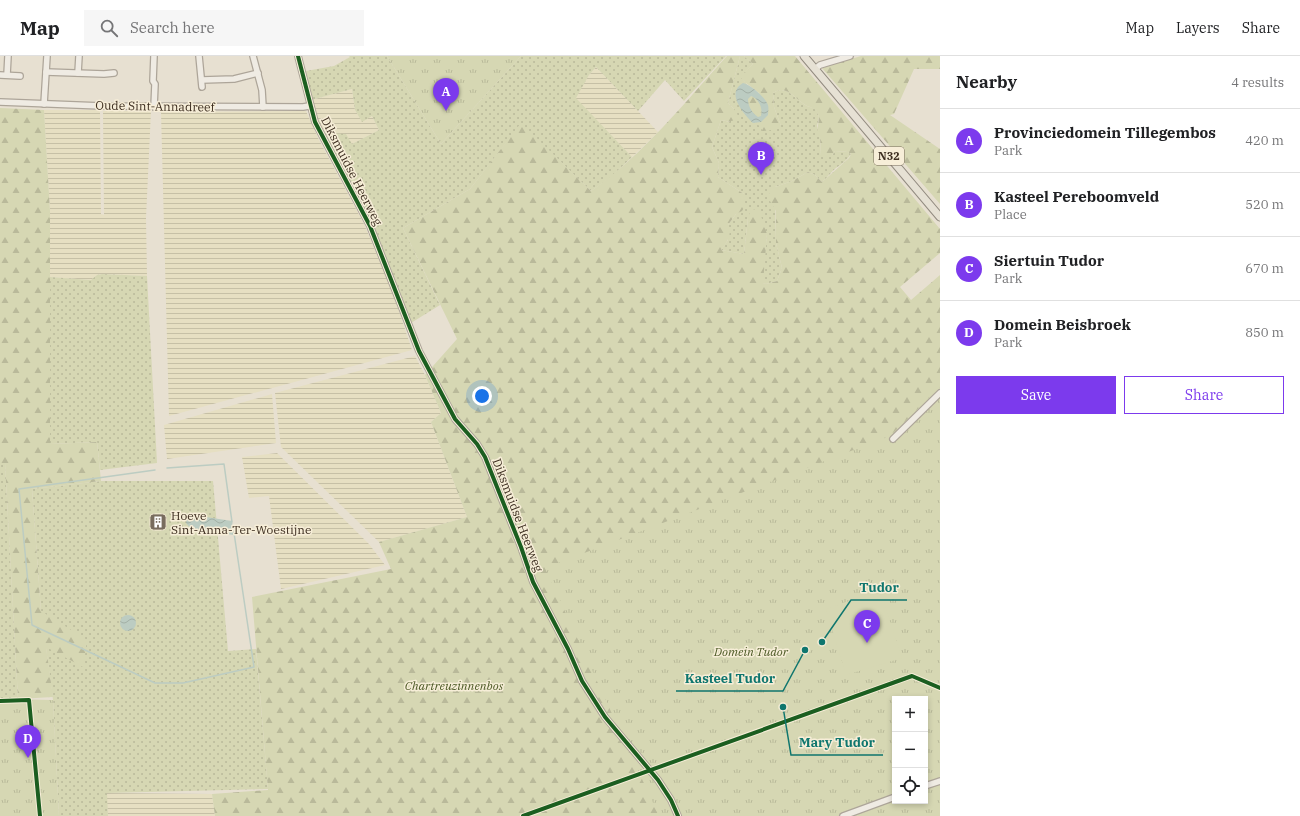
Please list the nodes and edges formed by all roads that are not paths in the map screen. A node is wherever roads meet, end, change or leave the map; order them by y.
1 (8, 56) edge
2 (47, 56) edge
3 (79, 56) edge
4 (154, 56) edge
5 (199, 56) edge
6 (253, 56) edge
7 (298, 56) edge
8 (804, 56) edge
9 (850, 56) edge
10 (815, 69) junction
11 (46, 72) junction
12 (78, 73) junction
13 (114, 73) dead end
14 (258, 73) junction
15 (0, 75) edge
16 (7, 75) junction
17 (20, 76) dead end
18 (202, 80) junction
19 (202, 87) dead end
20 (0, 102) edge
21 (44, 104) junction
22 (309, 106) junction
23 (154, 107) junction
24 (263, 107) junction
25 (940, 217) edge
26 (940, 392) edge
27 (893, 439) dead end
28 (940, 781) edge
29 (928, 785) edge
30 (892, 798) edge
31 (678, 816) edge
32 (843, 816) edge

1 - 16 street
2 - 11 street
3 - 12 street
4 - 23 street
5 - 18 street
6 - 14 street
7 - 22 street, Diksmuidse Heerweg
8 - 10 main road, N32
9 - 10 street
10 - 25 main road, N32
11 - 12 street
11 - 21 street
12 - 13 street
14 - 18 street
14 - 24 street
15 - 16 street
16 - 17 street
18 - 19 street
20 - 21 street, Oude Sint-Annadreef
21 - 23 street, Oude Sint-Annadreef
22 - 24 street, Oude Sint-Annadreef
22 - 31 street, Diksmuidse Heerweg
23 - 24 street, Oude Sint-Annadreef
26 - 27 street
28 - 29 street
30 - 32 street

